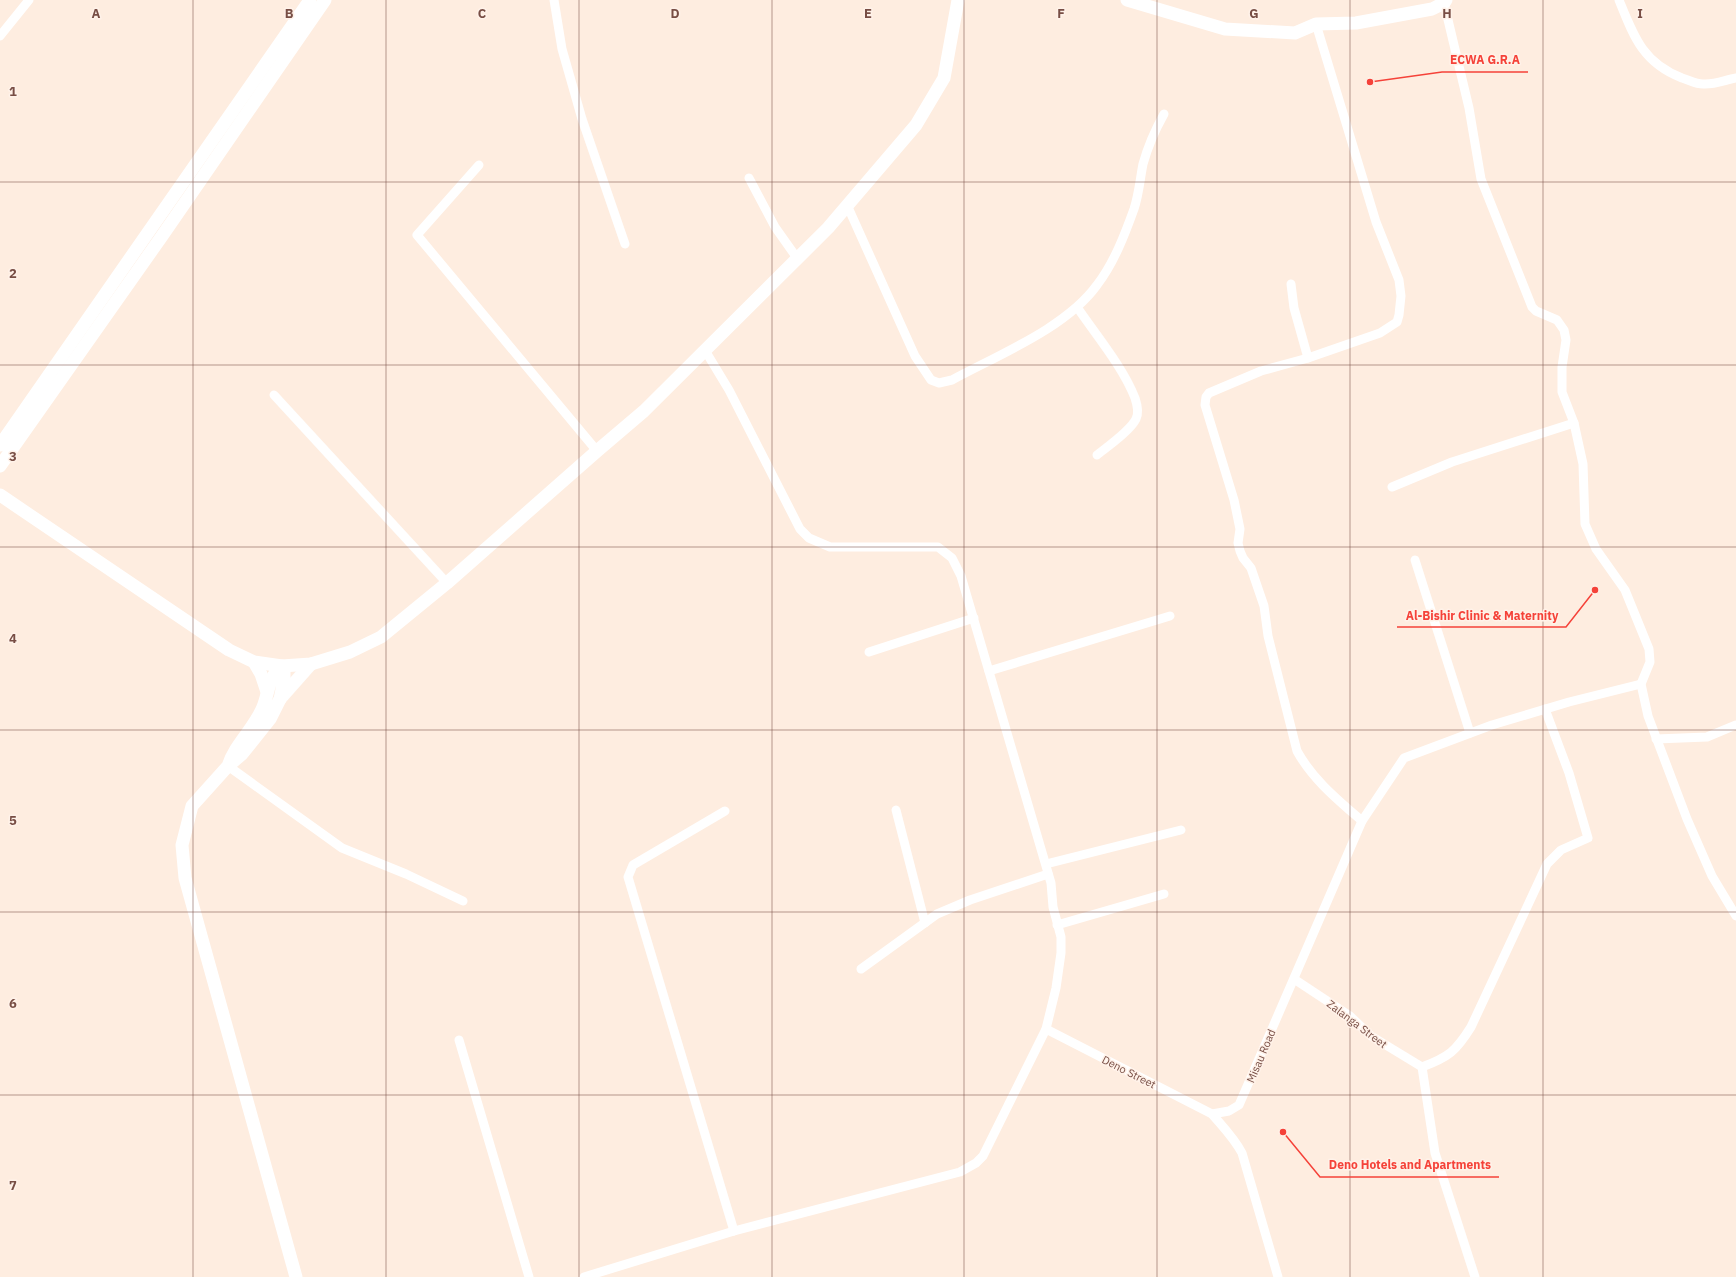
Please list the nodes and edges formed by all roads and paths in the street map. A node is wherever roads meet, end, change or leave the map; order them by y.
1 (29, 0) edge
2 (310, 0) edge
3 (325, 0) edge
4 (554, 0) edge
5 (958, 0) edge
6 (1127, 0) edge
7 (1619, 0) edge
8 (1445, 2) edge
9 (1316, 24) junction
10 (0, 36) edge
11 (1736, 78) edge
12 (1164, 114) dead end
13 (479, 165) dead end
14 (749, 178) dead end
15 (847, 205) junction
16 (625, 244) dead end
17 (797, 258) junction
18 (1291, 284) dead end
19 (1077, 307) junction
20 (77, 332) junction
21 (88, 341) junction
22 (706, 352) junction
23 (1308, 358) junction
24 (274, 395) dead end
25 (1574, 423) junction
26 (0, 443) edge
27 (597, 451) junction
28 (1097, 455) dead end
29 (0, 466) edge
30 (1392, 487) dead end
31 (0, 495) edge
32 (1415, 560) dead end
33 (447, 583) junction
34 (1170, 616) dead end
35 (974, 618) junction
36 (869, 652) dead end
37 (254, 662) junction
38 (312, 664) junction
39 (282, 666) junction
40 (989, 671) junction
41 (1641, 684) junction
42 (267, 692) junction
43 (280, 699) junction
44 (1546, 709) junction
45 (1736, 725) edge
46 (1470, 733) junction
47 (1656, 739) junction
48 (228, 766) junction
49 (896, 810) dead end
50 (725, 811) dead end
51 (1362, 821) junction
52 (1181, 830) dead end
53 (1047, 869) junction
54 (1164, 894) dead end
55 (463, 901) dead end
56 (1736, 916) edge
57 (925, 923) junction
58 (1057, 925) junction
59 (861, 969) dead end
60 (1294, 979) junction
61 (1046, 1029) junction
62 (458, 1040) dead end
63 (1422, 1067) junction
64 (1212, 1114) junction
65 (734, 1231) junction
66 (296, 1277) edge
67 (529, 1277) edge
68 (584, 1277) edge
69 (1278, 1277) edge
70 (1475, 1277) edge

1 - 10 street
2 - 20 street
3 - 21 street
4 - 16 street
5 - 15 street
6 - 9 street
7 - 11 street
8 - 9 street
8 - 25 street
9 - 23 street
12 - 19 street
13 - 27 street
14 - 17 street
15 - 17 street
15 - 19 street
17 - 22 street
18 - 23 street
19 - 28 street
20 - 21 street
20 - 26 street
21 - 29 street
22 - 27 street
22 - 35 street
23 - 51 street
24 - 33 street
25 - 30 street
25 - 41 street
27 - 33 street
31 - 37 street
32 - 46 street
33 - 38 street
34 - 40 street
35 - 36 street
35 - 40 street
37 - 39 street
37 - 42 street
38 - 39 street
38 - 43 street
39 - 42 street
39 - 43 street
40 - 53 street
41 - 44 street, Misau Road
41 - 47 street
42 - 48 street
43 - 48 street
44 - 46 street, Misau Road
44 - 63 street
45 - 47 street
46 - 51 street, Misau Road
47 - 56 street
48 - 55 street
48 - 66 street
49 - 57 street
50 - 65 street
51 - 60 street, Misau Road
52 - 53 street
53 - 57 street
53 - 58 street
54 - 58 street
57 - 59 street
58 - 61 street
60 - 63 street, Zalanga Street
60 - 64 street, Misau Road
61 - 64 street, Deno Street
61 - 65 street
62 - 67 street
63 - 70 street
64 - 69 street
65 - 68 street

